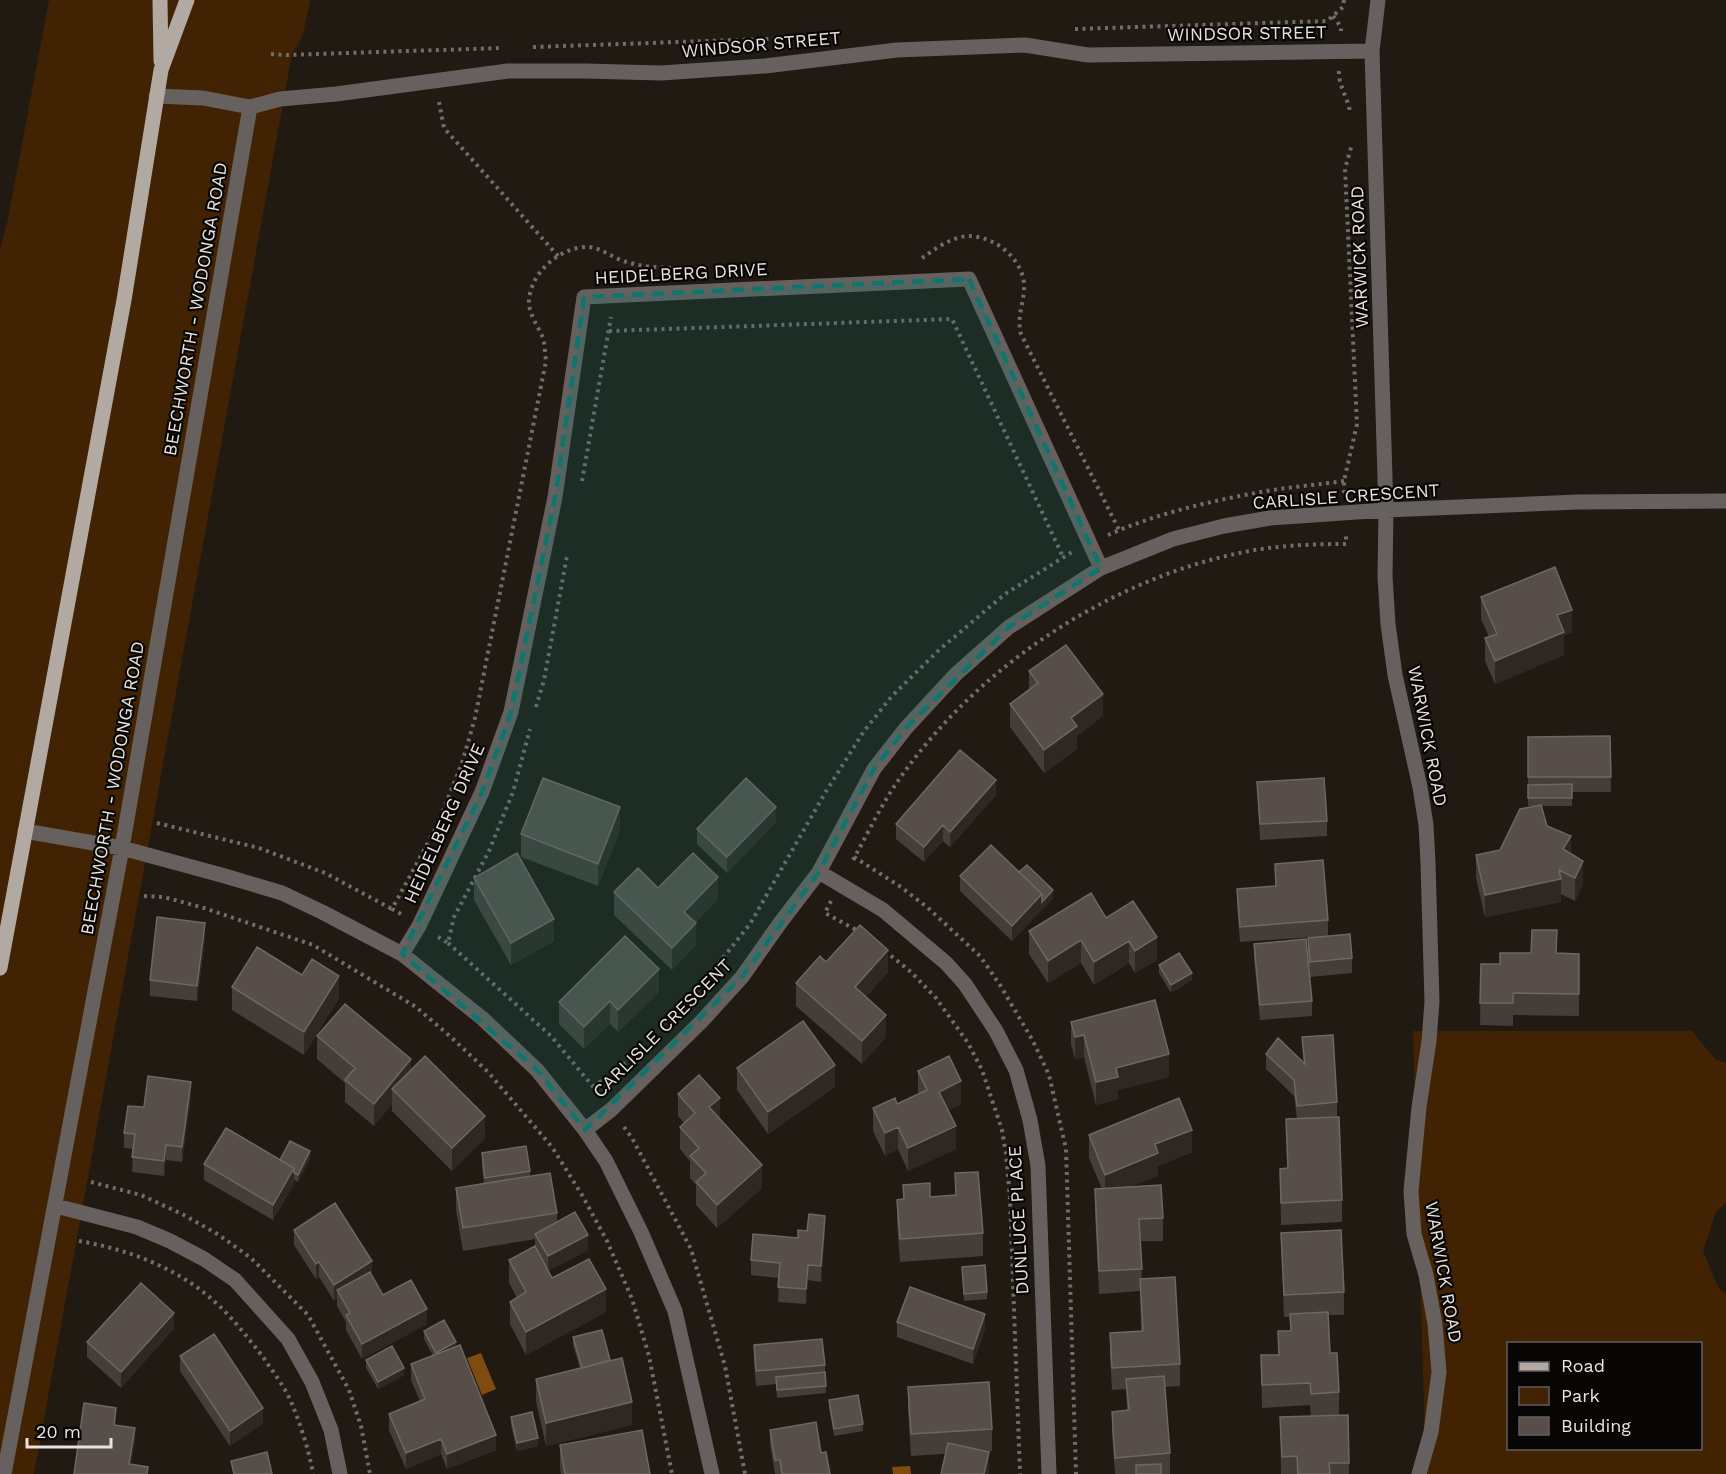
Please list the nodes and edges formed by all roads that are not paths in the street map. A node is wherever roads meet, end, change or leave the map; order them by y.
1 (160, 0) edge
2 (187, 0) edge
3 (1378, 0) edge
4 (1372, 51) junction
5 (161, 70) junction
6 (156, 96) junction
7 (250, 106) junction
8 (1726, 501) edge
9 (1386, 510) junction
10 (1101, 568) junction
11 (25, 831) junction
12 (122, 848) junction
13 (819, 872) junction
14 (402, 954) junction
15 (0, 968) edge
16 (585, 1130) junction
17 (56, 1206) junction
18 (4, 1474) edge
19 (340, 1474) edge
20 (712, 1474) edge
21 (1049, 1474) edge
22 (1419, 1474) edge

1 - 5 main road
2 - 5 main road
3 - 4 street, WARWICK ROAD
4 - 7 street, WINDSOR STREET
4 - 9 street, WARWICK ROAD
5 - 6 main road
6 - 7 street, WINDSOR STREET
6 - 11 main road
7 - 12 street, BEECHWORTH - WODONGA ROAD
8 - 9 street, CARLISLE CRESCENT
9 - 10 street, CARLISLE CRESCENT
9 - 22 street, WARWICK ROAD
10 - 13 street, CARLISLE CRESCENT
10 - 14 street, HEIDELBERG DRIVE
11 - 12 street
11 - 15 main road
12 - 14 street
12 - 17 street, BEECHWORTH - WODONGA ROAD
13 - 16 street, CARLISLE CRESCENT
13 - 21 street, DUNLUCE PLACE
14 - 16 street
16 - 20 street
17 - 18 street, BEECHWORTH - WODONGA ROAD
17 - 19 street

